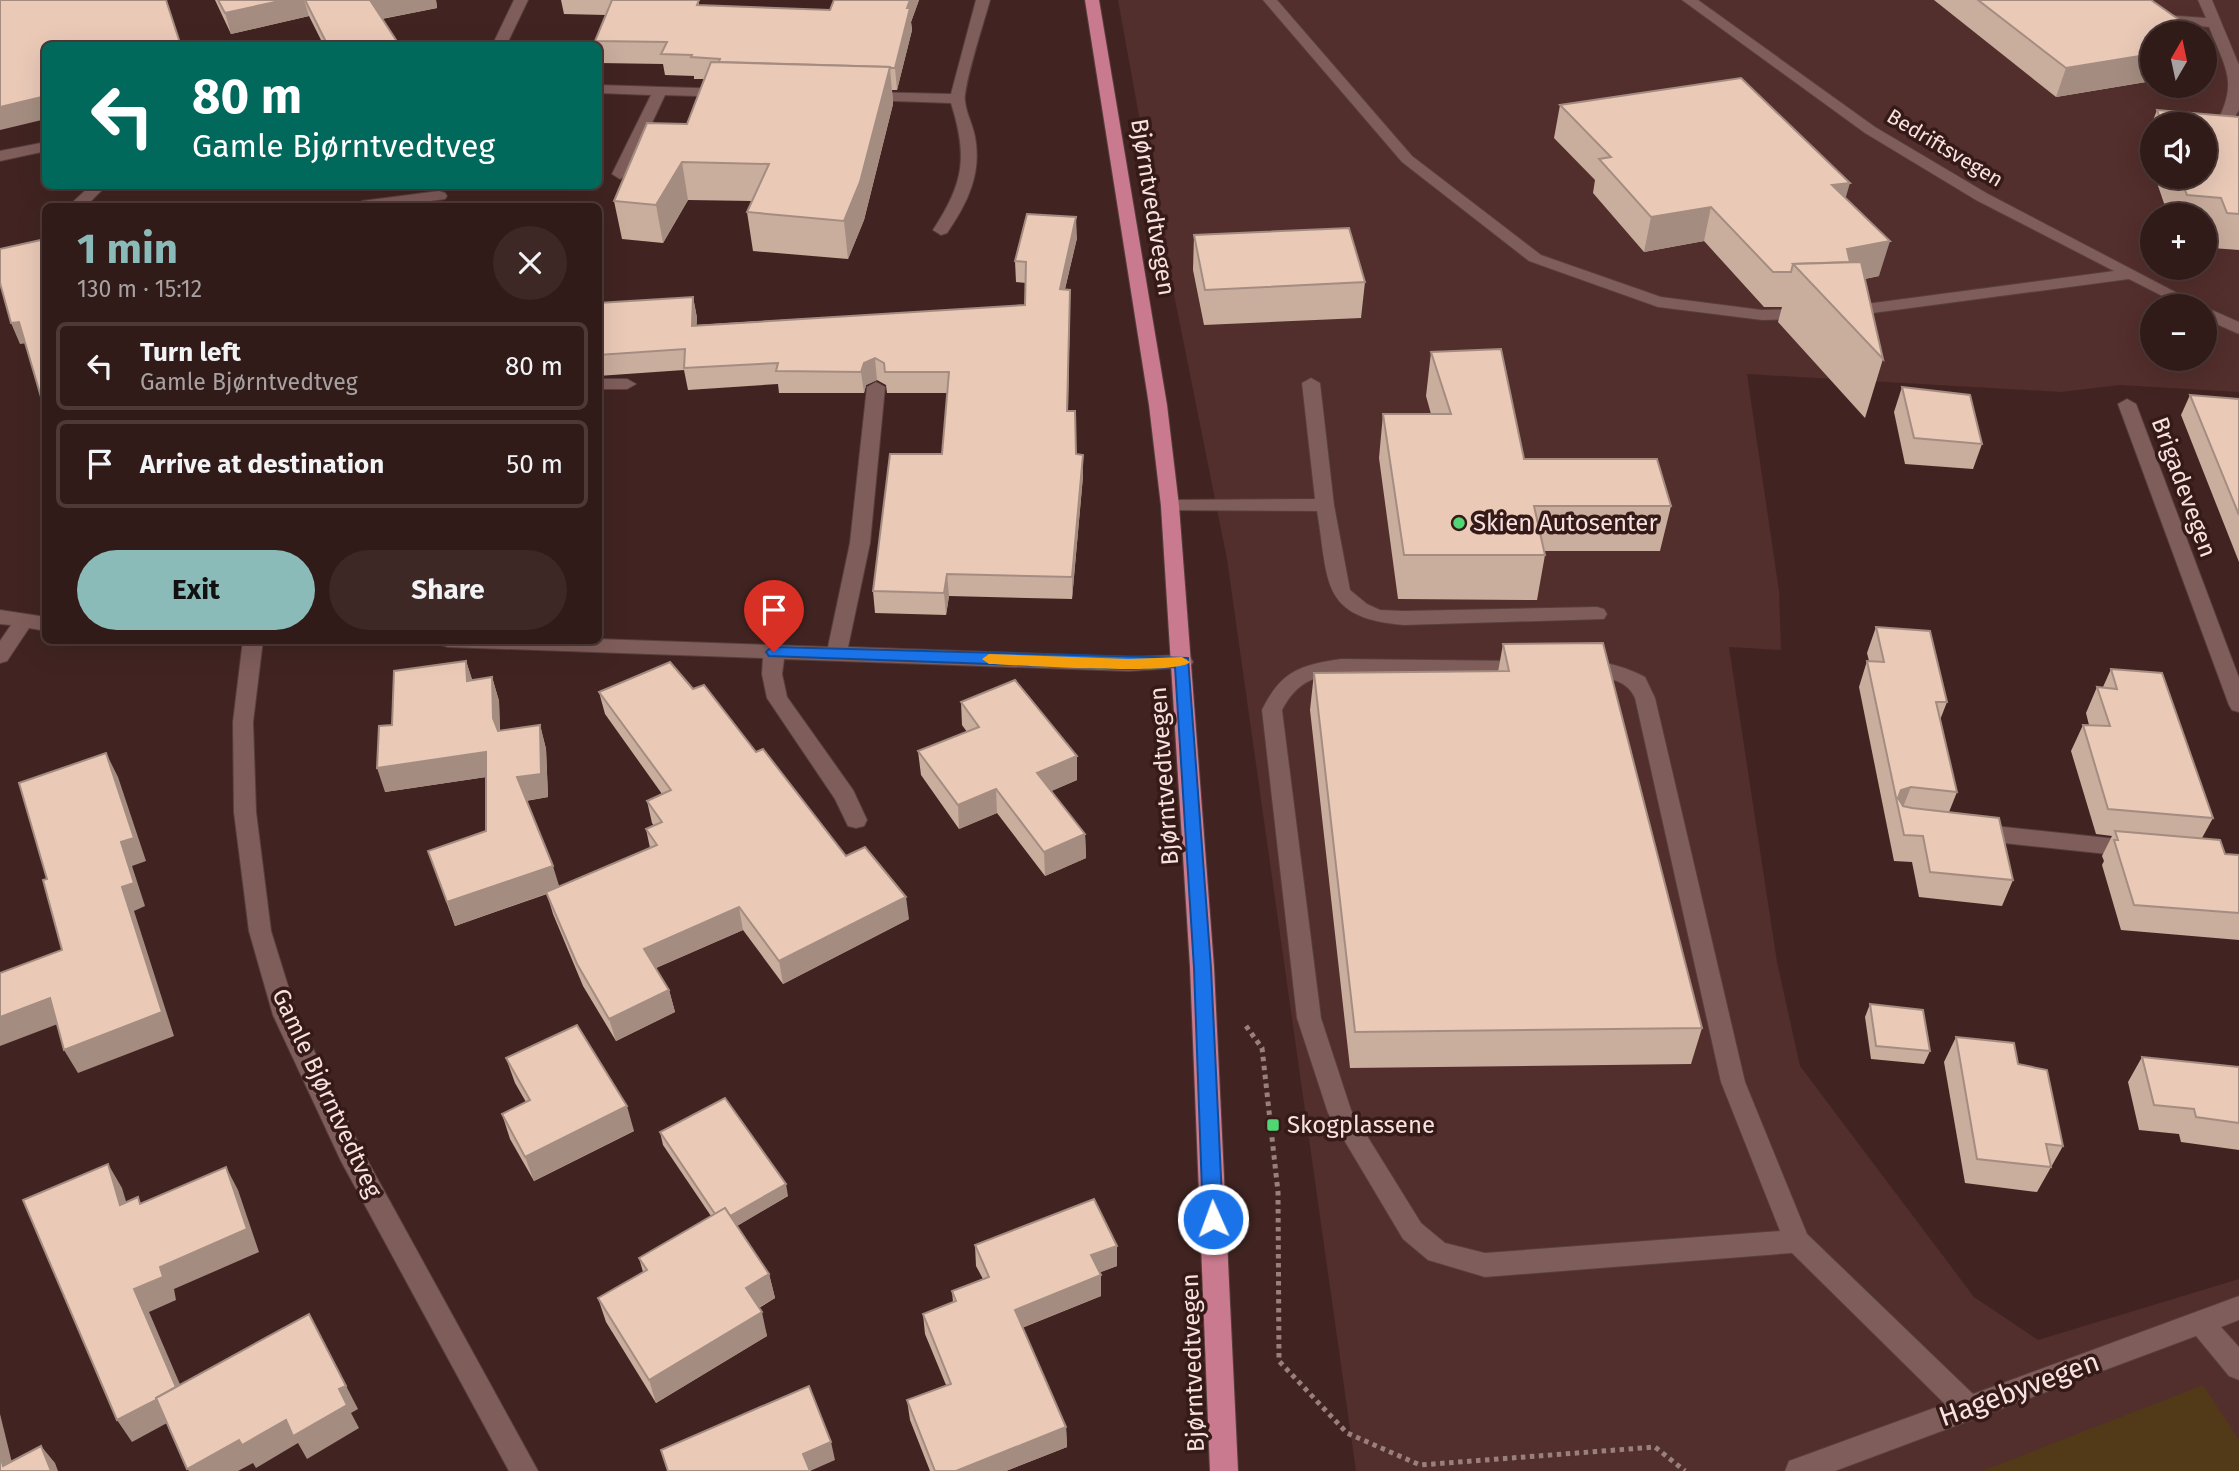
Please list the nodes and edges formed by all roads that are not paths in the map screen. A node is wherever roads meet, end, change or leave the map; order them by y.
1 (521, 0) edge
2 (984, 0) edge
3 (1092, 0) edge
4 (1270, 0) edge
5 (1689, 0) edge
6 (2205, 0) edge
7 (2135, 17) edge
8 (2188, 21) edge
9 (2213, 21) edge
10 (2217, 30) edge
11 (500, 42) edge
12 (602, 89) edge
13 (660, 91) junction
14 (741, 93) edge
15 (849, 96) edge
16 (957, 99) junction
17 (2219, 131) edge
18 (42, 147) edge
19 (0, 156) edge
20 (620, 174) dead end
21 (95, 189) edge
22 (439, 196) edge
23 (83, 203) edge
24 (385, 203) edge
25 (941, 230) dead end
26 (2130, 274) junction
27 (2170, 294) edge
28 (2217, 318) edge
29 (2239, 329) edge
30 (1311, 383) dead end
31 (602, 384) edge
32 (627, 384) dead end
33 (876, 387) dead end
34 (2127, 404) dead end
35 (1325, 505) junction
36 (1170, 506) junction
37 (1597, 614) dead end
38 (0, 617) edge
39 (23, 622) junction
40 (42, 624) edge
41 (253, 644) edge
42 (557, 644) edge
43 (774, 652) junction
44 (837, 654) junction
45 (0, 656) edge
46 (1182, 662) junction
47 (2239, 705) edge
48 (856, 820) dead end
49 (1956, 830) edge
50 (2159, 851) edge
51 (1797, 1241) junction
52 (2239, 1308) edge
53 (2201, 1323) junction
54 (2239, 1367) edge
55 (1968, 1408) junction
56 (524, 1471) edge
57 (1224, 1471) edge
58 (1799, 1471) edge

1 - 11 street
2 - 16 street
3 - 36 main road, Bjørntvedtvegen
4 - 26 street
5 - 26 street, Bedriftsvegen
6 - 9 street
7 - 8 street
10 - 17 street
12 - 13 street
13 - 14 street
13 - 20 street
15 - 16 street
16 - 25 street
18 - 19 street
21 - 23 street
22 - 24 street
26 - 27 street, Bedriftsvegen
28 - 29 street
30 - 35 street
31 - 32 street
33 - 44 street
34 - 47 street, Brigadevegen
35 - 36 street
35 - 37 street
36 - 46 main road, Bjørntvedtvegen
38 - 39 street
39 - 40 street
39 - 45 street
41 - 56 street, Gamle Bjørntvedtveg
42 - 43 street
43 - 44 street
43 - 48 street
44 - 46 street
46 - 57 main road, Bjørntvedtvegen
49 - 50 street
51 - 51 street
51 - 55 street
52 - 53 street, Hagebyvegen
53 - 54 street
53 - 55 street, Hagebyvegen
55 - 58 street, Hagebyvegen

